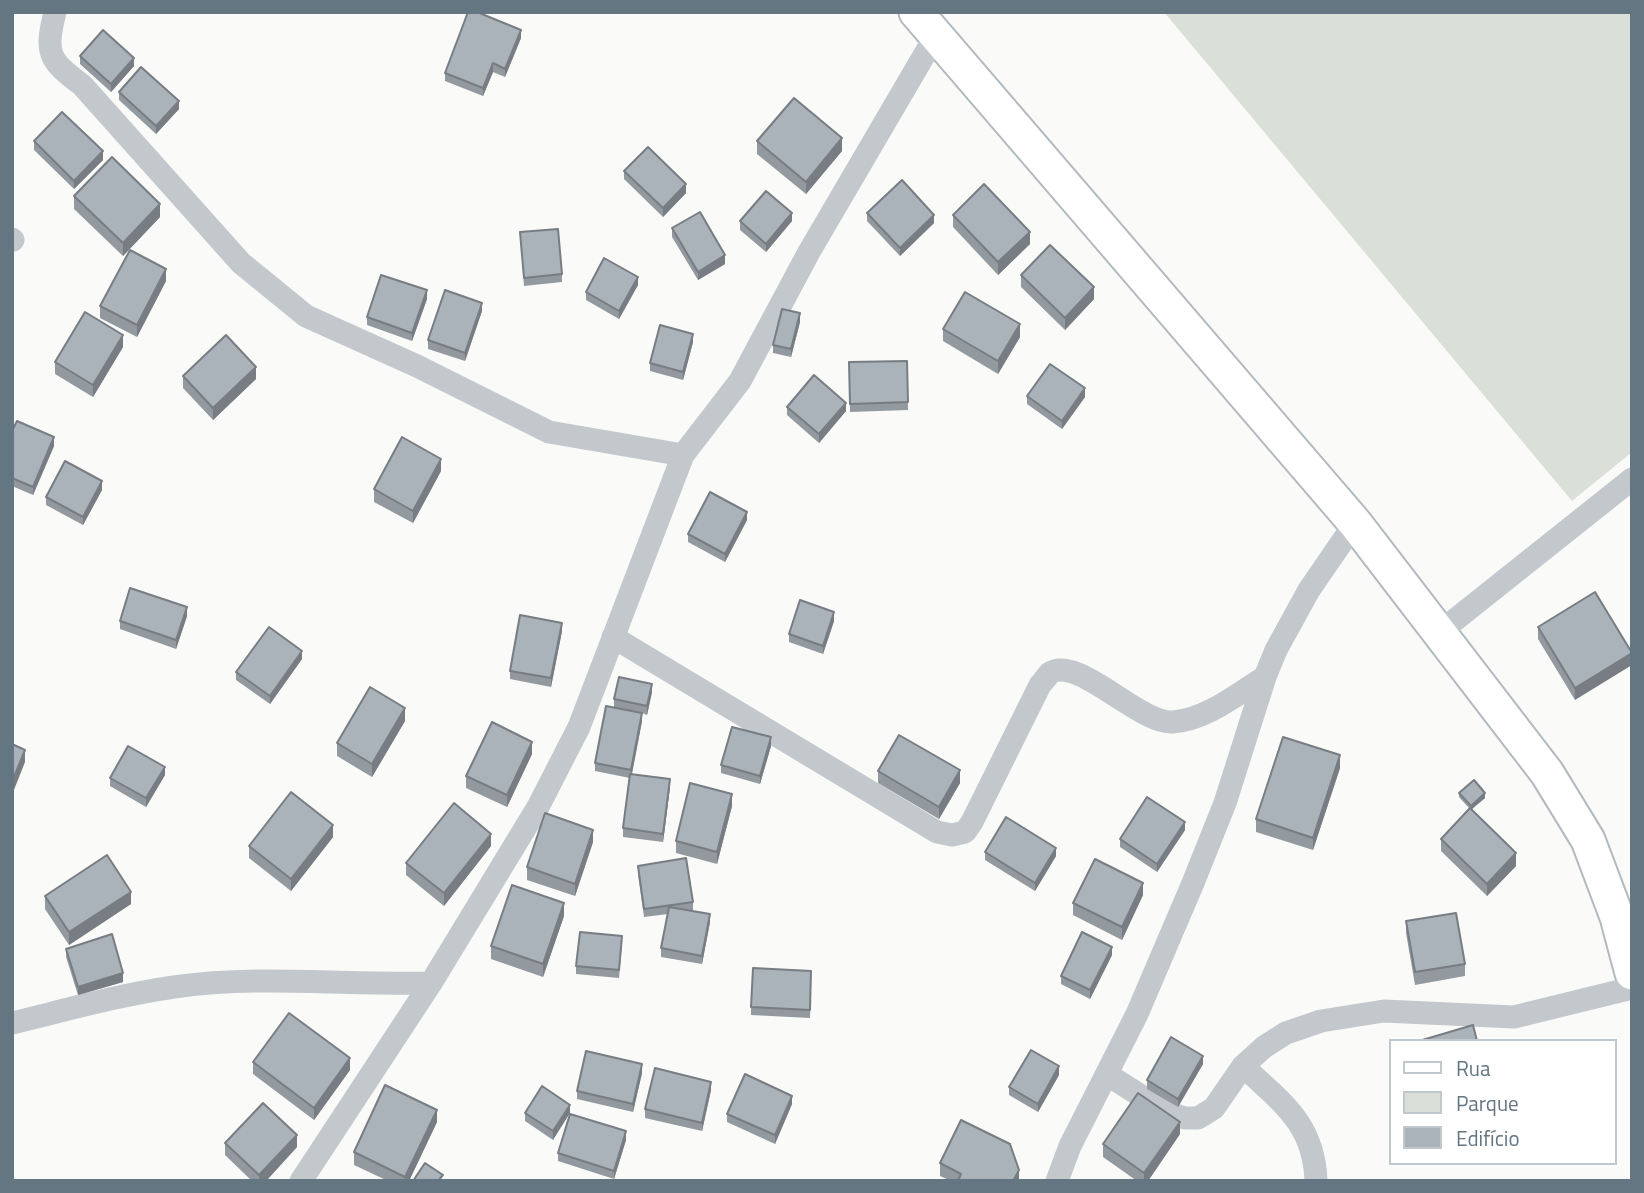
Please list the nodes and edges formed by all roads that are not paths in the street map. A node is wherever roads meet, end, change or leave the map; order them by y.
1 (55, 12) edge
2 (926, 24) edge
3 (683, 455) junction
4 (1632, 479) edge
5 (1355, 523) junction
6 (1441, 631) junction
7 (613, 637) junction
8 (1265, 677) junction
9 (1632, 973) edge
10 (431, 983) junction
11 (1632, 988) edge
12 (12, 1023) edge
13 (1243, 1066) junction
14 (1108, 1074) junction
15 (301, 1181) edge
16 (1057, 1181) edge
17 (1316, 1181) edge

1 - 3 street
2 - 3 street
2 - 5 main road
3 - 7 street
4 - 6 street
5 - 6 main road
5 - 8 street
6 - 9 main road
7 - 8 street
7 - 10 street
8 - 14 street
10 - 12 street
10 - 15 street
11 - 13 street
13 - 14 street
13 - 17 street
14 - 16 street

